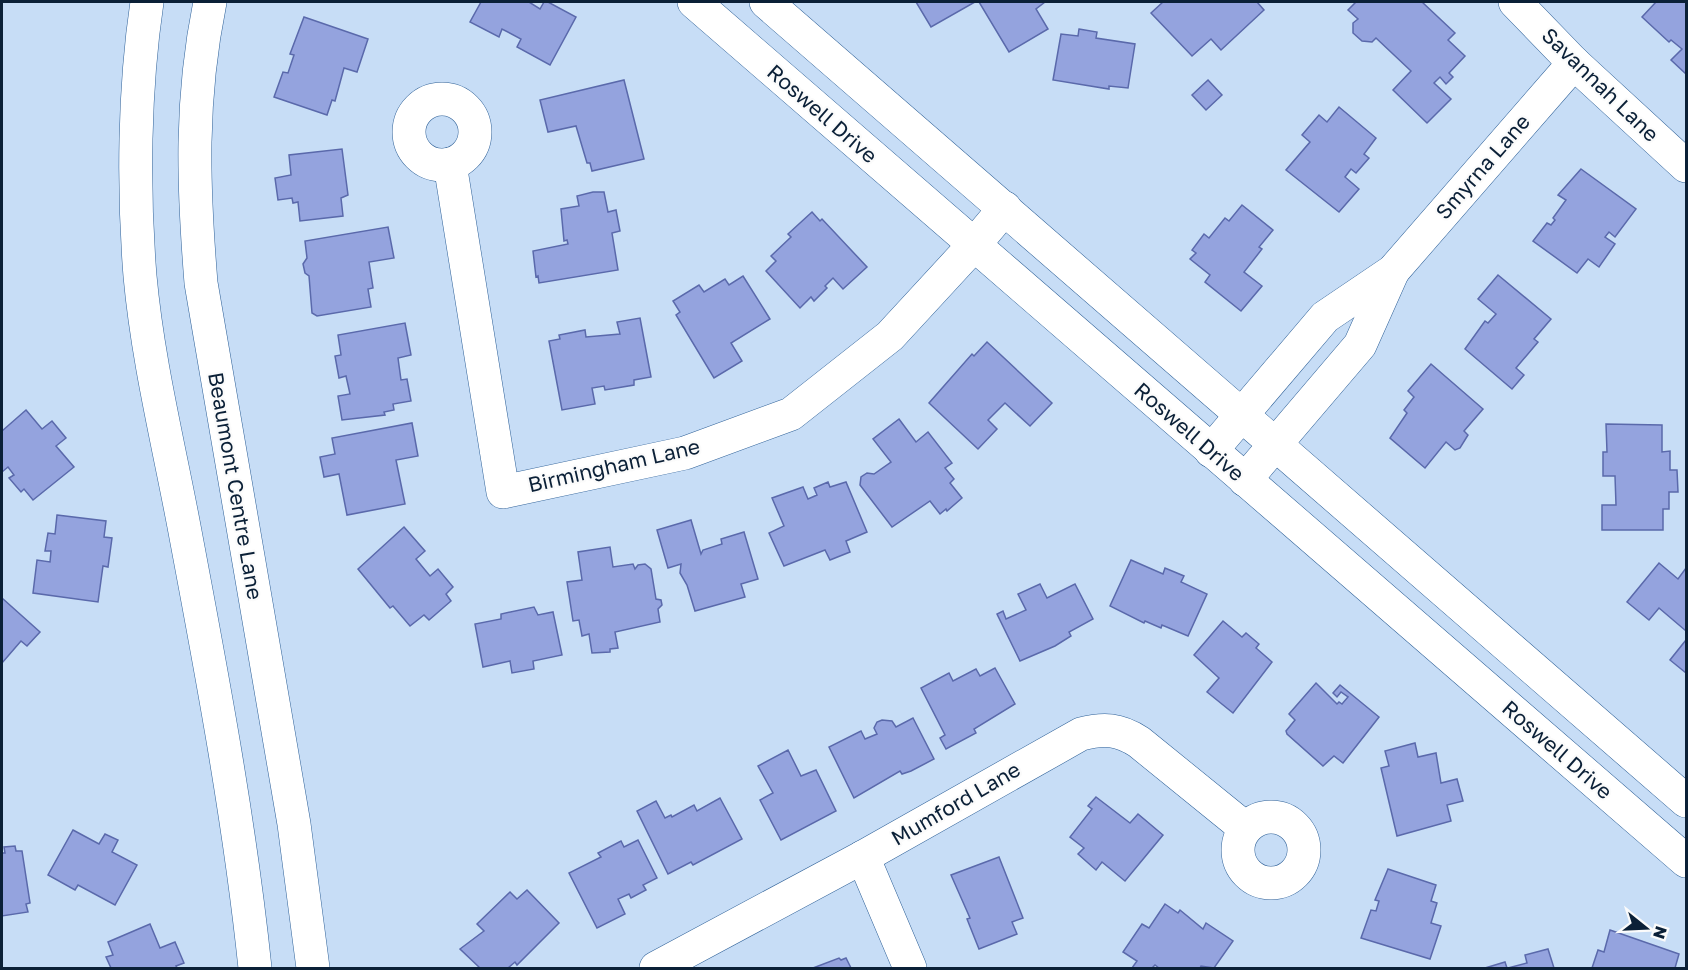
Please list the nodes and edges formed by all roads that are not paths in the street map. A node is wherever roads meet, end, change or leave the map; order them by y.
1 (147, 2) edge
2 (210, 2) edge
3 (694, 2) edge
4 (766, 2) edge
5 (1515, 2) edge
6 (1574, 63) junction
7 (450, 164) dead end
8 (1686, 166) edge
9 (1005, 208) junction
10 (973, 246) junction
11 (1393, 271) junction
12 (1242, 414) junction
13 (1276, 444) junction
14 (1210, 451) junction
15 (1245, 480) junction
16 (1686, 801) edge
17 (1245, 828) dead end
18 (863, 857) junction
19 (1686, 861) edge
20 (255, 969) edge
21 (313, 969) edge
22 (656, 969) edge
23 (910, 969) edge

1 - 20 street
2 - 21 street, Beaumont Centre Lane
3 - 10 street, Roswell Drive
4 - 9 street
5 - 6 street, Savannah Lane
6 - 8 street, Savannah Lane
6 - 11 street, Smyrna Lane
7 - 10 street, Birmingham Lane
9 - 10 street, Birmingham Lane
9 - 12 street
10 - 14 street, Roswell Drive
11 - 12 street, Smyrna Lane
11 - 13 street, Smyrna Lane
12 - 13 street
12 - 14 street, Smyrna Lane
13 - 15 street, Smyrna Lane
13 - 16 street
14 - 15 street, Roswell Drive
15 - 19 street, Roswell Drive
17 - 18 street, Mumford Lane
18 - 22 street, Mumford Lane
18 - 23 street

